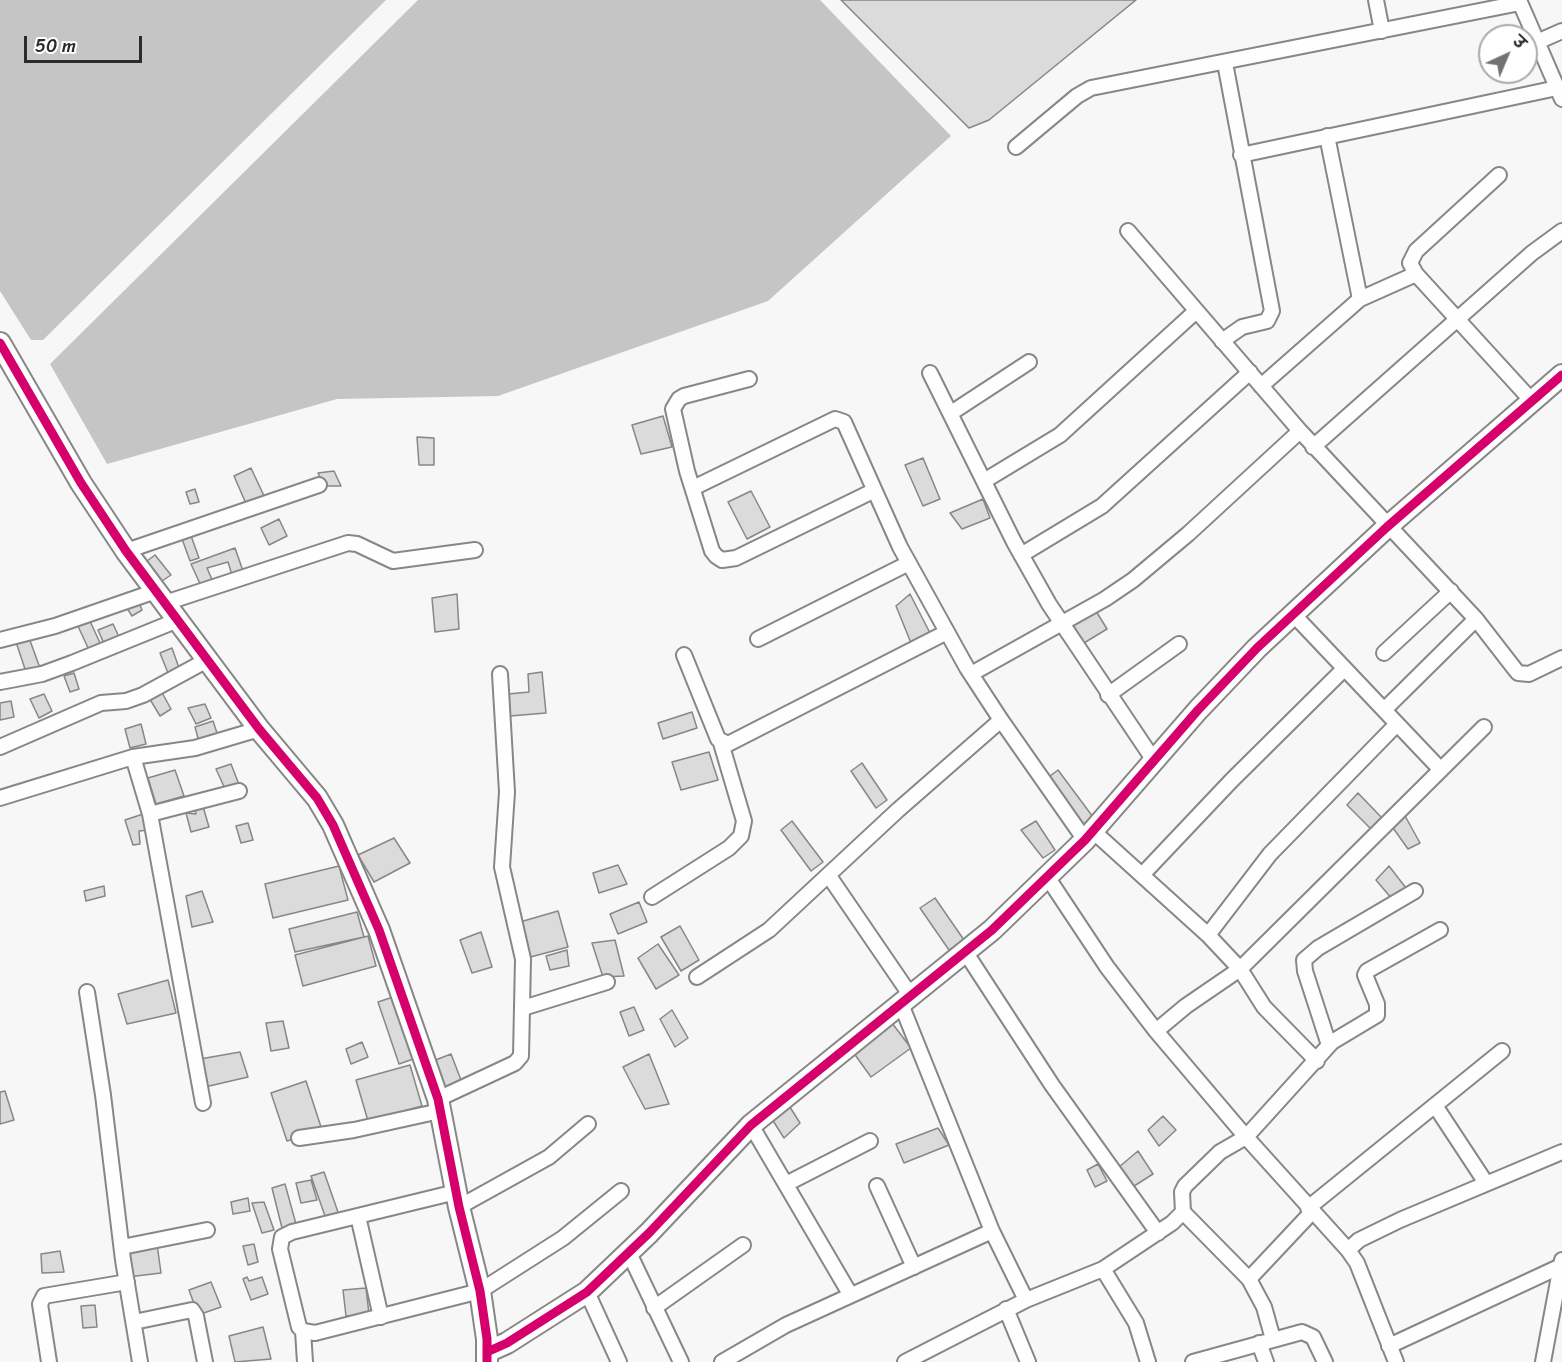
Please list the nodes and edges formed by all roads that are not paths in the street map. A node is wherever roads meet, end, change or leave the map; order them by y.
1 (1376, 0) edge
2 (1520, 1) edge
3 (1530, 24) edge
4 (1382, 31) junction
5 (1562, 31) edge
6 (1538, 42) edge
7 (1538, 44) edge
8 (1225, 63) junction
9 (1560, 93) edge
10 (1328, 136) junction
11 (1016, 147) dead end
12 (1241, 154) junction
13 (1499, 175) dead end
14 (1128, 231) dead end
15 (1562, 231) edge
16 (1416, 274) junction
17 (1360, 299) junction
18 (1195, 312) junction
19 (1457, 321) junction
20 (1222, 342) junction
21 (0, 343) edge
22 (1029, 362) dead end
23 (1250, 372) junction
24 (930, 373) dead end
25 (1562, 375) edge
26 (749, 379) dead end
27 (1261, 386) junction
28 (1532, 401) junction
29 (951, 413) junction
30 (1300, 431) junction
31 (1313, 447) junction
32 (984, 481) junction
33 (319, 485) dead end
34 (693, 488) junction
35 (873, 490) junction
36 (1387, 527) junction
37 (475, 550) dead end
38 (126, 551) junction
39 (1022, 555) junction
40 (909, 563) junction
41 (1451, 591) junction
42 (161, 597) junction
43 (1293, 614) junction
44 (1476, 618) junction
45 (178, 620) junction
46 (1062, 624) junction
47 (947, 632) junction
48 (758, 639) dead end
49 (0, 640) edge
50 (1179, 644) dead end
51 (1383, 653) dead end
52 (684, 655) dead end
53 (1562, 658) edge
54 (209, 659) junction
55 (1344, 669) junction
56 (500, 674) dead end
57 (970, 674) junction
58 (0, 682) edge
59 (1108, 695) junction
60 (1384, 710) junction
61 (1000, 720) junction
62 (1396, 725) junction
63 (1484, 727) dead end
64 (259, 729) junction
65 (721, 743) junction
66 (0, 747) edge
67 (133, 757) junction
68 (1155, 762) junction
69 (1441, 770) junction
70 (239, 791) dead end
71 (0, 798) edge
72 (150, 814) junction
73 (1089, 835) junction
74 (1142, 875) junction
75 (829, 876) junction
76 (1047, 878) junction
77 (1415, 891) dead end
78 (652, 897) dead end
79 (1440, 930) dead end
80 (1208, 935) junction
81 (966, 953) junction
82 (1240, 969) junction
83 (697, 977) dead end
84 (607, 982) dead end
85 (87, 992) dead end
86 (906, 1000) junction
87 (523, 1008) junction
88 (1156, 1031) junction
89 (1329, 1045) junction
90 (1502, 1051) dead end
91 (1317, 1060) junction
92 (203, 1103) dead end
93 (439, 1105) junction
94 (1436, 1107) junction
95 (588, 1124) dead end
96 (751, 1125) junction
97 (1246, 1137) junction
98 (298, 1138) dead end
99 (870, 1141) dead end
100 (1562, 1152) edge
101 (1486, 1183) junction
102 (786, 1184) junction
103 (877, 1186) dead end
104 (621, 1191) dead end
105 (457, 1199) junction
106 (1310, 1210) junction
107 (1183, 1212) junction
108 (358, 1216) junction
109 (207, 1230) dead end
110 (992, 1231) junction
111 (1158, 1233) junction
112 (743, 1245) dead end
113 (122, 1247) junction
114 (1348, 1250) junction
115 (629, 1253) junction
116 (1561, 1263) edge
117 (914, 1267) junction
118 (1103, 1269) junction
119 (1249, 1278) junction
120 (127, 1282) junction
121 (480, 1291) junction
122 (587, 1292) junction
123 (850, 1294) junction
124 (1026, 1300) junction
125 (654, 1308) junction
126 (1006, 1309) junction
127 (381, 1317) junction
128 (135, 1322) junction
129 (303, 1331) junction
130 (1266, 1341) junction
131 (1389, 1346) junction
132 (487, 1357) edge
133 (615, 1361) edge
134 (49, 1362) edge
135 (140, 1362) edge
136 (205, 1362) edge
137 (305, 1362) edge
138 (681, 1362) edge
139 (722, 1362) edge
140 (905, 1362) edge
141 (1028, 1362) edge
142 (1148, 1362) edge
143 (1193, 1362) edge
144 (1266, 1362) edge
145 (1325, 1362) edge
146 (1396, 1362) edge
147 (1543, 1362) edge

1 - 4 street
2 - 3 street
2 - 4 street
4 - 8 street
5 - 6 street
7 - 9 street
8 - 11 street
8 - 12 street
9 - 10 street
10 - 12 street
10 - 17 street
12 - 20 street
13 - 16 street
14 - 18 street
15 - 19 street
16 - 17 street
16 - 19 street
17 - 27 street
18 - 20 street
18 - 32 street
19 - 28 street
19 - 31 street
20 - 23 street
21 - 38 street
22 - 29 street
23 - 27 street
23 - 39 street
24 - 29 street
25 - 28 street
26 - 34 street
27 - 30 street
28 - 36 street
29 - 32 street
30 - 31 street
30 - 46 street
31 - 36 street
32 - 39 street
33 - 38 street
34 - 35 street
34 - 35 street
35 - 40 street
36 - 41 street
36 - 43 street
37 - 42 street
38 - 42 street
39 - 46 street
40 - 47 street
40 - 48 street
41 - 44 street
41 - 51 street
42 - 45 street
42 - 49 street
43 - 55 street
43 - 68 street
44 - 53 street
44 - 60 street
45 - 54 street
45 - 58 street
46 - 57 street
46 - 59 street
47 - 57 street
47 - 65 street
50 - 59 street
52 - 65 street
54 - 64 street
54 - 66 street
55 - 60 street
55 - 74 street
56 - 87 street
57 - 61 street
59 - 68 street
60 - 62 street
61 - 73 street
61 - 75 street
62 - 69 street
62 - 80 street
63 - 69 street
64 - 67 street
64 - 93 street
65 - 78 street
67 - 71 street
67 - 72 street
68 - 73 street
69 - 82 street
70 - 72 street
72 - 92 street
73 - 74 street
73 - 76 street
74 - 80 street
75 - 83 street
75 - 86 street
76 - 81 street
76 - 88 street
77 - 89 street
79 - 89 street
80 - 82 street
81 - 86 street
81 - 111 street
82 - 88 street
82 - 91 street
84 - 87 street
85 - 113 street
86 - 96 street
86 - 110 street
87 - 93 street
88 - 97 street
89 - 91 street
90 - 94 street
91 - 97 street
93 - 98 street
93 - 105 street
94 - 101 street
94 - 106 street
95 - 105 street
96 - 102 street
96 - 115 street
97 - 106 street
97 - 107 street
99 - 102 street
100 - 101 street
101 - 114 street
102 - 123 street
103 - 117 street
104 - 121 street
105 - 108 street
105 - 121 street
106 - 114 street
106 - 119 street
107 - 111 street
107 - 119 street
108 - 127 street
108 - 129 street
109 - 113 street
110 - 117 street
110 - 124 street
111 - 118 street
112 - 125 street
113 - 120 street
114 - 131 street
115 - 122 street
115 - 125 street
116 - 131 street
116 - 147 street
117 - 123 street
118 - 124 street
118 - 142 street
119 - 130 street
120 - 128 street
120 - 134 street
121 - 127 street
121 - 132 street
122 - 132 street
122 - 133 street
123 - 139 street
124 - 126 street
125 - 138 street
126 - 140 street
126 - 141 street
127 - 129 street
128 - 135 street
128 - 136 street
129 - 137 street
130 - 143 street
130 - 144 street
130 - 145 street
131 - 146 street

